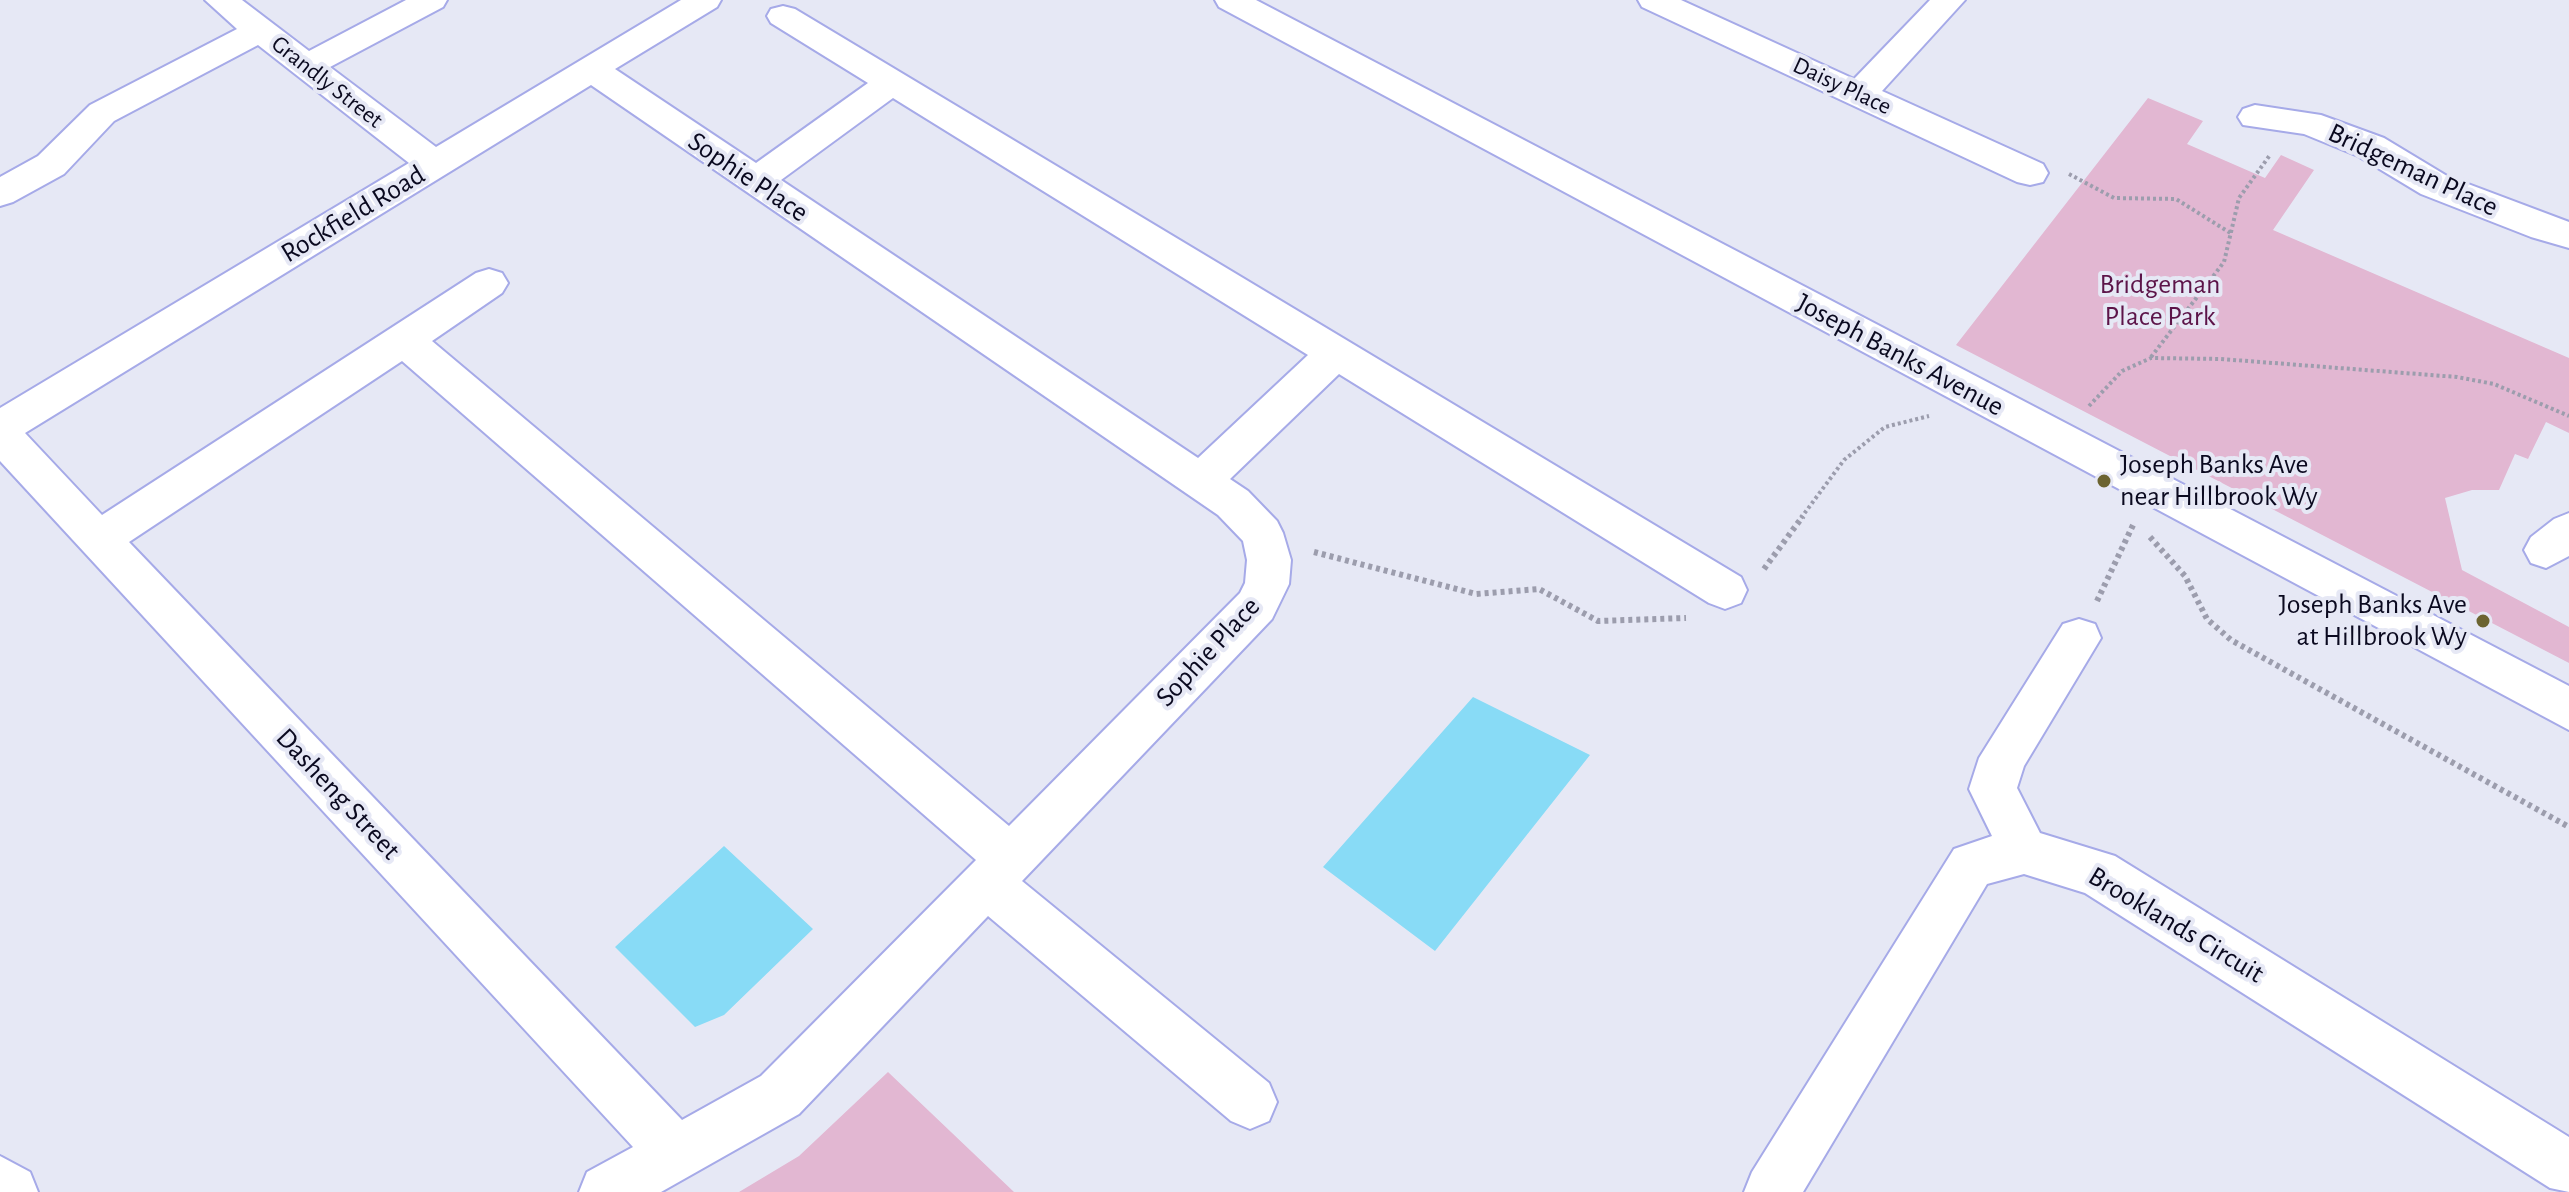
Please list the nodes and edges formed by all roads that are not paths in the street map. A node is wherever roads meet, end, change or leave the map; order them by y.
1 (221, 0) edge
2 (431, 0) edge
3 (705, 0) edge
4 (1231, 0) edge
5 (1654, 0) edge
6 (1949, 0) edge
7 (783, 16) dead end
8 (260, 30) junction
9 (306, 66) junction
10 (591, 69) junction
11 (892, 82) junction
12 (1859, 94) junction
13 (2255, 117) road end
14 (434, 164) junction
15 (2030, 173) dead end
16 (754, 182) junction
17 (0, 193) edge
18 (2569, 235) edge
19 (489, 283) dead end
20 (404, 340) junction
21 (1336, 353) junction
22 (0, 431) edge
23 (1201, 481) junction
24 (99, 539) junction
25 (1725, 590) dead end
26 (2079, 638) road end
27 (2569, 709) edge
28 (2024, 851) junction
29 (998, 870) junction
30 (1250, 1102) dead end
31 (676, 1154) junction
32 (2569, 1169) edge
33 (0, 1184) edge
34 (10, 1192) edge
35 (607, 1192) edge
36 (1772, 1192) edge

1 - 8 street, Grandly Street
2 - 9 street
3 - 10 street, Rockfield Road
4 - 27 street, Joseph Banks Avenue
5 - 12 street, Daisy Place
6 - 12 street
7 - 11 street
8 - 9 street, Grandly Street
8 - 17 street
9 - 14 street, Grandly Street
10 - 14 street, Rockfield Road
10 - 16 street, Sophie Place
11 - 16 street
11 - 21 street
12 - 15 street, Daisy Place
13 - 18 street, Bridgeman Place
14 - 22 street, Rockfield Road
16 - 23 street, Sophie Place
19 - 20 street
20 - 24 street
20 - 29 street
21 - 23 street
21 - 25 street
22 - 24 street, Dasheng Street
23 - 29 street, Sophie Place
24 - 31 street, Dasheng Street
26 - 28 street
28 - 32 street, Brooklands Circuit
28 - 36 street
29 - 30 street
29 - 31 street, Sophie Place
31 - 35 street, Sophie Place
33 - 34 street

